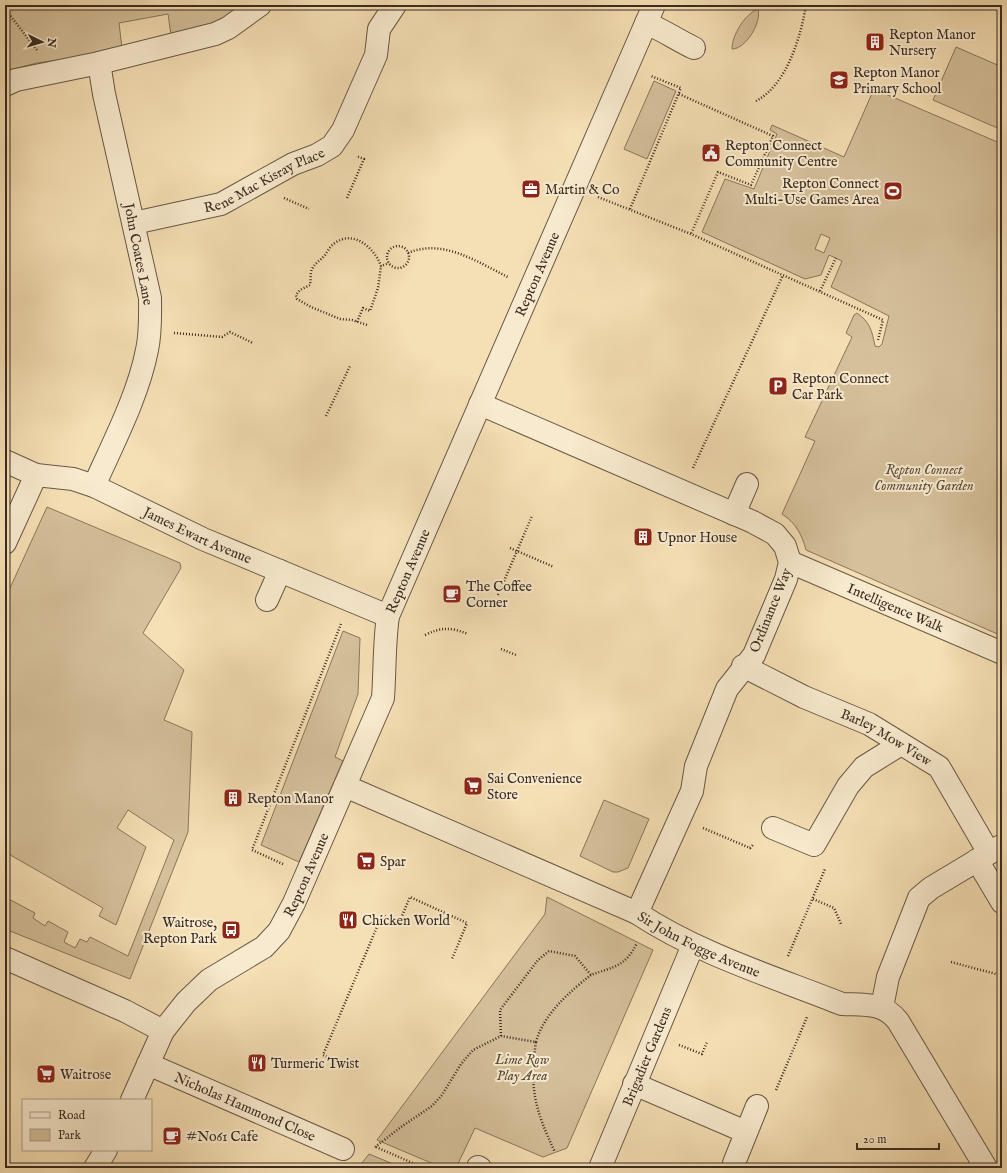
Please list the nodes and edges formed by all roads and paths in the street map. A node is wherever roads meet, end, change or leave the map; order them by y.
1 (260, 5) edge
2 (396, 5) edge
3 (806, 5) edge
4 (5, 9) edge
5 (650, 14) edge
6 (694, 48) dead end
7 (39, 53) dead end
8 (99, 63) junction
9 (646, 74) dead end
10 (5, 85) edge
11 (679, 94) junction
12 (756, 101) dead end
13 (356, 156) dead end
14 (277, 195) dead end
15 (593, 195) dead end
16 (347, 198) dead end
17 (309, 209) dead end
18 (630, 209) junction
19 (134, 223) junction
20 (691, 234) junction
21 (408, 252) junction
22 (836, 258) dead end
23 (389, 263) junction
24 (381, 266) junction
25 (783, 275) junction
26 (512, 279) dead end
27 (820, 291) junction
28 (357, 322) junction
29 (366, 325) dead end
30 (172, 333) dead end
31 (878, 340) dead end
32 (253, 343) dead end
33 (350, 366) dead end
34 (480, 404) junction
35 (326, 416) dead end
36 (5, 461) edge
37 (691, 473) dead end
38 (36, 475) junction
39 (747, 484) dead end
40 (94, 486) junction
41 (734, 514) junction
42 (532, 516) dead end
43 (5, 543) edge
44 (510, 548) dead end
45 (517, 551) junction
46 (790, 562) junction
47 (554, 567) dead end
48 (280, 571) junction
49 (498, 595) dead end
50 (267, 600) dead end
51 (388, 616) junction
52 (344, 618) dead end
53 (468, 634) dead end
54 (425, 636) dead end
55 (501, 649) dead end
56 (1002, 653) edge
57 (516, 655) dead end
58 (743, 666) junction
59 (901, 744) junction
60 (345, 786) junction
61 (701, 827) dead end
62 (773, 828) joint
63 (814, 845) junction
64 (989, 853) edge
65 (288, 865) dead end
66 (813, 899) junction
67 (1002, 902) edge
68 (637, 913) junction
69 (841, 924) dead end
70 (639, 937) dead end
71 (693, 945) junction
72 (5, 958) edge
73 (787, 958) dead end
74 (452, 959) dead end
75 (950, 962) dead end
76 (1002, 970) edge
77 (591, 975) junction
78 (882, 1007) junction
79 (808, 1013) dead end
80 (163, 1031) junction
81 (501, 1036) junction
82 (536, 1042) junction
83 (673, 1042) dead end
84 (707, 1042) dead end
85 (148, 1064) junction
86 (346, 1065) dead end
87 (634, 1084) junction
88 (132, 1099) edge
89 (757, 1106) joint
90 (746, 1132) junction
91 (343, 1149) dead end
92 (105, 1151) edge
93 (113, 1151) edge
94 (555, 1152) dead end
95 (734, 1163) dead end
96 (95, 1168) edge
97 (107, 1168) edge
98 (424, 1168) edge
99 (600, 1168) edge
100 (986, 1168) edge

1 - 8 street
2 - 19 street, Rene Mac Kisray Place
3 - 12 path
4 - 7 path
5 - 6 street
5 - 34 street, Repton Avenue
8 - 10 street
8 - 19 street, John Coates Lane
9 - 11 path
11 - 18 path
11 - 20 path
13 - 16 path
14 - 17 path
15 - 18 path
18 - 20 path
19 - 40 street, John Coates Lane
20 - 25 path
21 - 23 path
21 - 23 path
21 - 26 path
22 - 27 path
23 - 24 path
24 - 28 path
24 - 28 path
25 - 27 path
25 - 37 path
27 - 31 path
28 - 29 path
30 - 32 path
33 - 35 path
34 - 41 street, Ordinance Way
34 - 51 street, Repton Avenue
36 - 38 street, James Ewart Avenue
38 - 40 street, James Ewart Avenue
38 - 43 street
39 - 41 street
40 - 48 street, James Ewart Avenue
41 - 46 street, Ordinance Way
42 - 45 path
44 - 45 path
45 - 47 path
45 - 49 path
46 - 56 street, Intelligence Walk
46 - 58 street, Ordinance Way
48 - 50 street
48 - 51 street, James Ewart Avenue
51 - 60 street, Repton Avenue
52 - 65 path
53 - 54 path
55 - 57 path
58 - 59 street, Barley Mow View
58 - 68 street, Ordinance Way
59 - 63 street
59 - 64 street, Barley Mow View
60 - 68 street, Sir John Fogge Avenue
60 - 80 street, Repton Avenue
61 - 62 path
62 - 63 street
63 - 66 path
64 - 67 street, Barley Mow View
64 - 78 street
66 - 69 path
66 - 73 path
68 - 71 street, Sir John Fogge Avenue
70 - 77 path
71 - 78 street, Sir John Fogge Avenue
71 - 87 street, Brigadier Gardens
72 - 80 street
74 - 86 path
75 - 76 path
77 - 81 path
77 - 82 path
78 - 100 street
79 - 89 path
80 - 85 street, Repton Avenue
81 - 82 path
81 - 98 path
82 - 94 path
83 - 84 path
85 - 88 street, Repton Avenue
85 - 91 street, Nicholas Hammond Close
87 - 90 street
87 - 99 street, Brigadier Gardens
89 - 90 street
90 - 95 street
92 - 96 street
93 - 97 street

